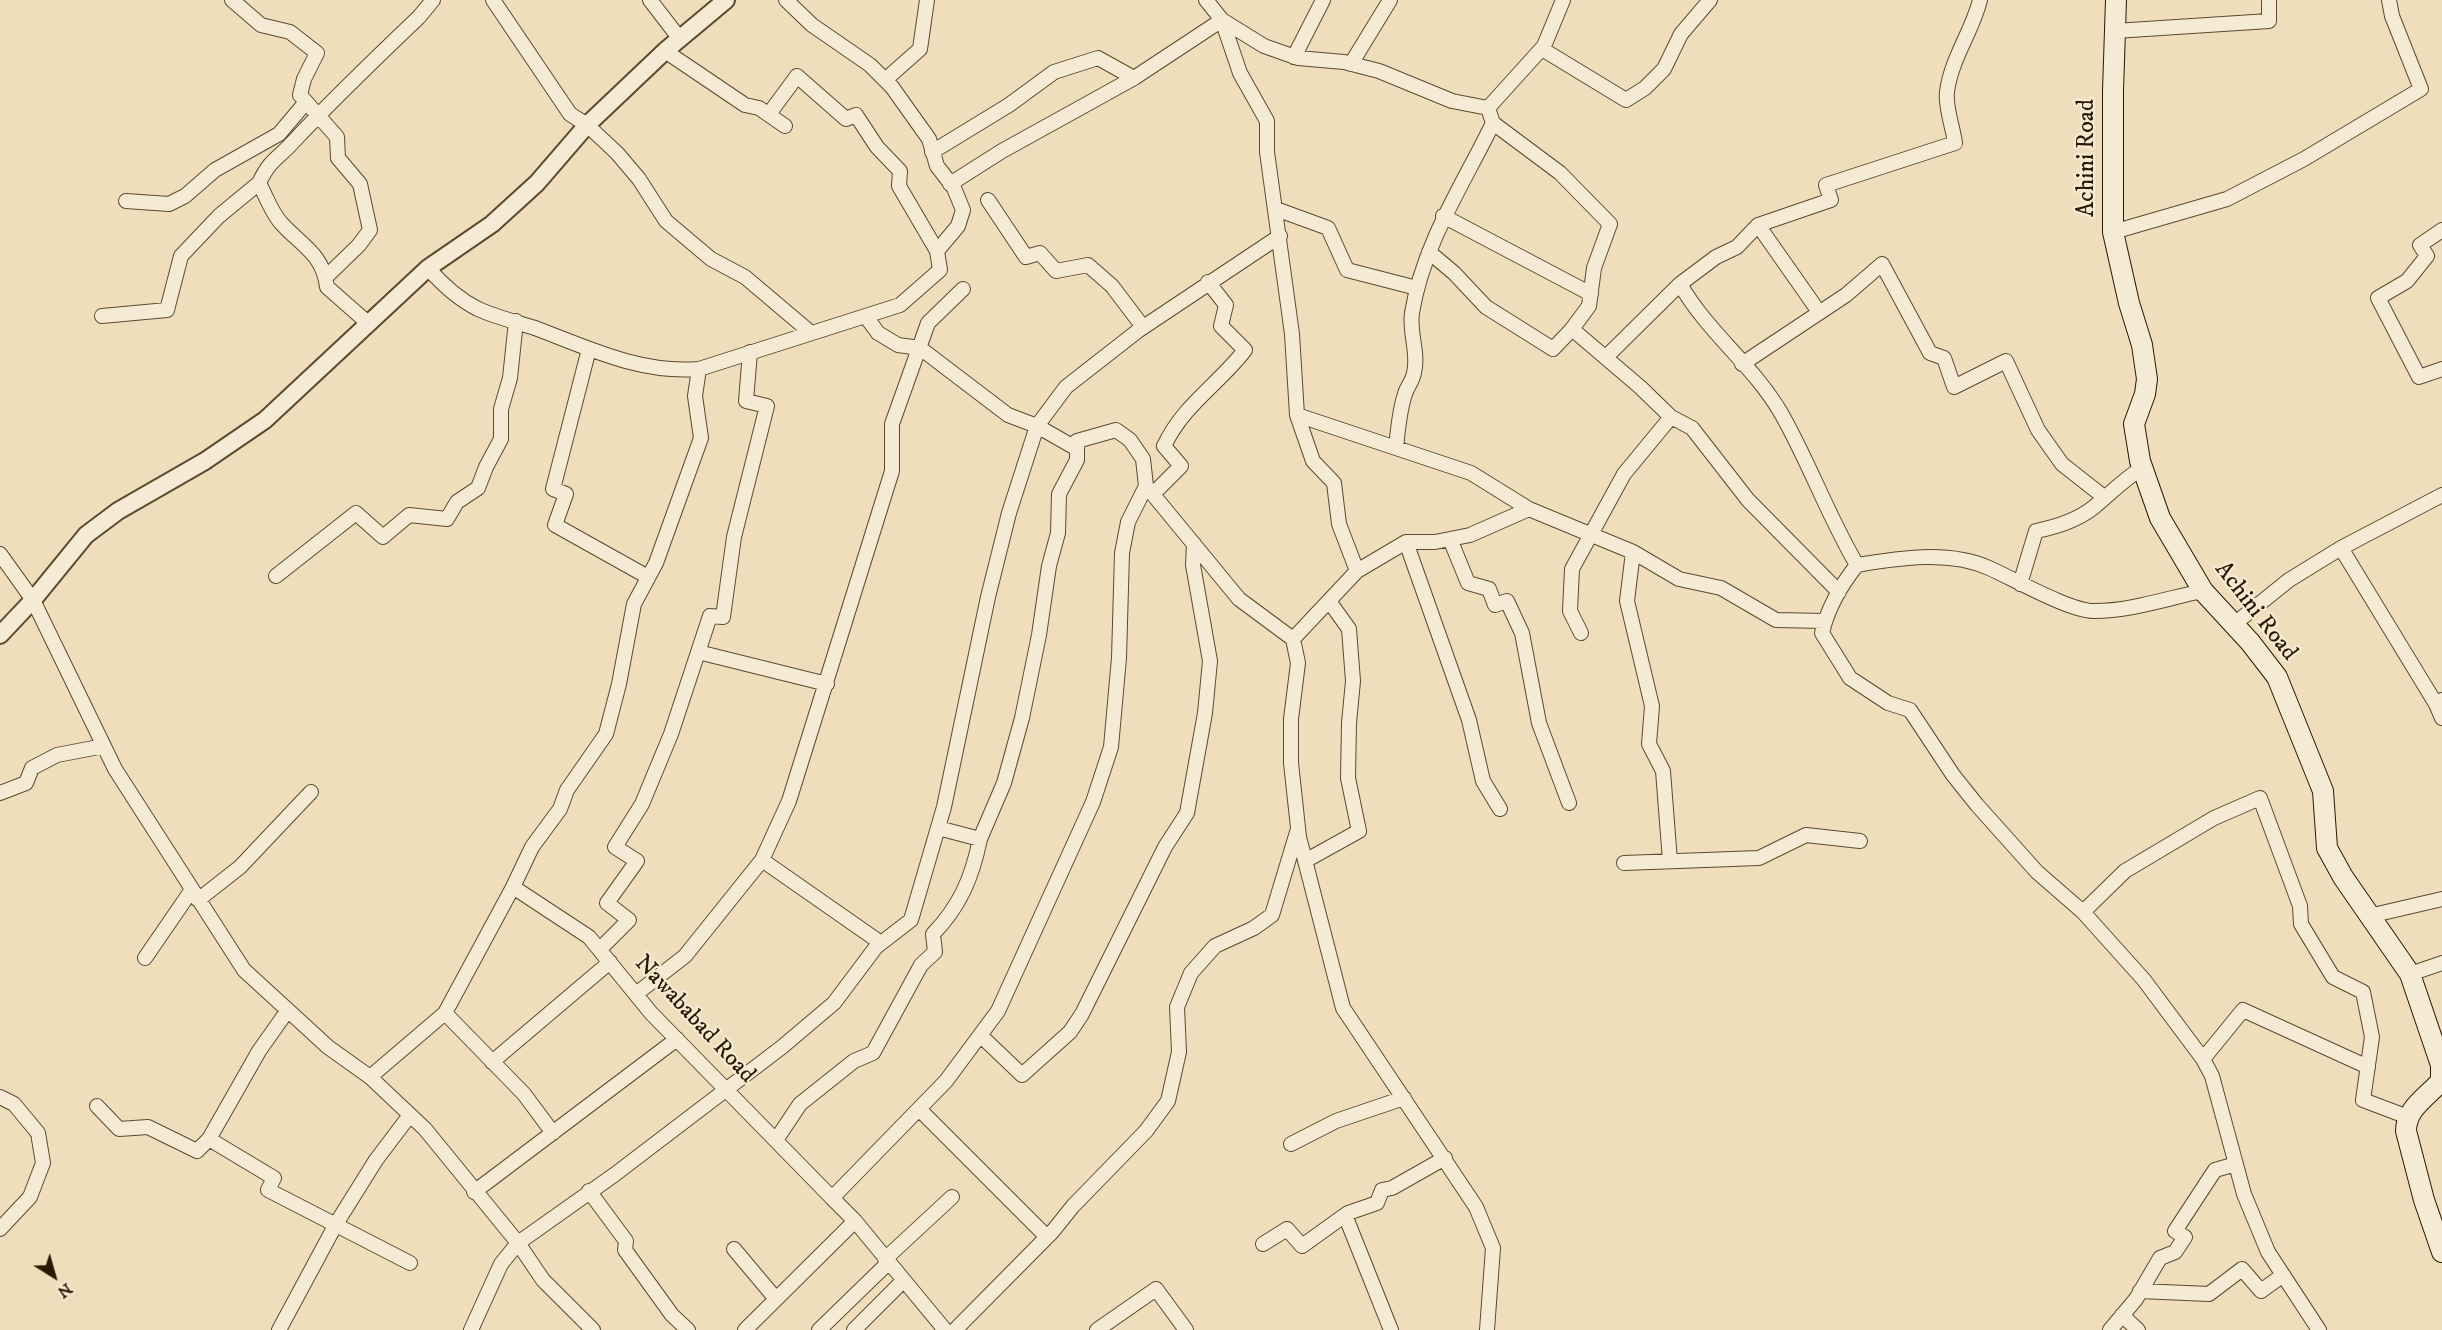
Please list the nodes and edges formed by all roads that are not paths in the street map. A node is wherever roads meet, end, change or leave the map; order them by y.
1 (232, 0) edge
2 (433, 0) edge
3 (493, 0) edge
4 (650, 0) edge
5 (726, 0) edge
6 (786, 0) edge
7 (927, 0) edge
8 (1206, 0) edge
9 (1323, 0) edge
10 (1390, 0) edge
11 (1563, 0) edge
12 (1710, 0) edge
13 (1980, 0) edge
14 (2116, 0) edge
15 (2269, 0) edge
16 (2389, 0) edge
17 (1222, 20) junction
18 (2115, 31) junction
19 (680, 39) junction
20 (1542, 49) junction
21 (665, 51) junction
22 (1294, 57) junction
23 (1351, 64) junction
24 (1134, 78) junction
25 (885, 80) junction
26 (306, 102) junction
27 (1488, 108) junction
28 (769, 114) junction
29 (316, 115) junction
30 (1493, 123) junction
31 (587, 125) junction
32 (785, 126) dead end
33 (932, 152) junction
34 (260, 183) junction
35 (950, 184) junction
36 (988, 200) dead end
37 (126, 201) dead end
38 (1276, 209) junction
39 (1443, 216) junction
40 (1758, 225) junction
41 (2442, 230) edge
42 (2113, 232) junction
43 (1281, 236) junction
44 (937, 250) junction
45 (1429, 252) junction
46 (428, 268) junction
47 (326, 277) junction
48 (1208, 282) junction
49 (1680, 284) junction
50 (1417, 288) junction
51 (963, 289) dead end
52 (1591, 294) junction
53 (1819, 312) junction
54 (102, 316) dead end
55 (867, 318) junction
56 (516, 321) junction
57 (369, 324) junction
58 (1143, 327) junction
59 (1572, 329) junction
60 (810, 332) junction
61 (920, 348) junction
62 (589, 349) junction
63 (750, 352) junction
64 (1606, 357) junction
65 (1742, 364) junction
66 (699, 369) junction
67 (2442, 369) edge
68 (1297, 415) junction
69 (1671, 417) junction
70 (1037, 426) junction
71 (1077, 441) junction
72 (1396, 448) junction
73 (2142, 468) junction
74 (1149, 490) junction
75 (2442, 495) edge
76 (2104, 497) junction
77 (1529, 509) junction
78 (1590, 532) junction
79 (1450, 539) junction
80 (1406, 542) junction
81 (1194, 544) junction
82 (2341, 548) junction
83 (1633, 552) junction
84 (0, 554) edge
85 (1857, 565) junction
86 (1358, 572) junction
87 (276, 576) dead end
88 (648, 578) junction
89 (2020, 584) junction
90 (2203, 591) junction
91 (1839, 592) junction
92 (33, 600) junction
93 (1329, 601) junction
94 (1825, 621) junction
95 (2233, 625) junction
96 (1581, 633) dead end
97 (0, 635) edge
98 (1293, 639) junction
99 (698, 651) junction
100 (827, 684) junction
101 (2439, 702) edge
102 (2442, 718) edge
103 (104, 746) junction
104 (311, 792) dead end
105 (0, 793) edge
106 (1569, 803) dead end
107 (1500, 809) dead end
108 (1298, 827) junction
109 (938, 828) junction
110 (980, 839) junction
111 (1860, 841) dead end
112 (762, 860) junction
113 (1305, 861) junction
114 (1670, 861) junction
115 (1624, 862) dead end
116 (513, 887) junction
117 (194, 896) junction
118 (2442, 899) edge
119 (2083, 912) junction
120 (2369, 916) junction
121 (881, 943) junction
122 (600, 950) junction
123 (145, 958) dead end
124 (610, 962) junction
125 (2442, 963) edge
126 (2410, 974) junction
127 (636, 994) junction
128 (288, 1010) junction
129 (445, 1013) junction
130 (980, 1035) junction
131 (677, 1039) junction
132 (2203, 1059) junction
133 (492, 1062) junction
134 (2368, 1067) junction
135 (370, 1077) junction
136 (2442, 1077) edge
137 (725, 1087) junction
138 (0, 1097) edge
139 (1404, 1098) junction
140 (97, 1106) dead end
141 (919, 1109) junction
142 (410, 1115) junction
143 (2408, 1117) junction
144 (553, 1133) junction
145 (209, 1139) junction
146 (776, 1140) junction
147 (1291, 1144) dead end
148 (1445, 1158) junction
149 (2236, 1164) junction
150 (589, 1191) junction
151 (474, 1192) junction
152 (951, 1197) dead end
153 (832, 1198) junction
154 (1346, 1215) junction
155 (855, 1221) junction
156 (336, 1224) junction
157 (0, 1229) edge
158 (1047, 1237) junction
159 (518, 1243) junction
160 (1263, 1244) dead end
161 (734, 1249) dead end
162 (2442, 1252) edge
163 (887, 1261) junction
164 (410, 1263) dead end
165 (2283, 1275) junction
166 (903, 1281) junction
167 (2140, 1291) junction
168 (776, 1299) junction
169 (2122, 1315) junction
170 (279, 1330) edge
171 (471, 1330) edge
172 (593, 1330) edge
173 (688, 1330) edge
174 (745, 1330) edge
175 (819, 1330) edge
176 (854, 1330) edge
177 (945, 1330) edge
178 (955, 1330) edge
179 (1097, 1330) edge
180 (1186, 1330) edge
181 (1391, 1330) edge
182 (1486, 1330) edge
183 (2110, 1330) edge
184 (2138, 1330) edge
185 (2319, 1330) edge

1 - 26 street
2 - 29 street
3 - 31 street
4 - 19 street
5 - 19 street
6 - 25 street
7 - 25 street
8 - 17 street
9 - 22 street
10 - 23 street
11 - 20 street
12 - 20 street
13 - 40 street
14 - 18 main road, Achini Road
15 - 18 street
16 - 42 street
17 - 22 street
17 - 24 street
17 - 38 street
18 - 42 main road, Achini Road
19 - 21 street
20 - 27 street
21 - 28 street
21 - 31 street
22 - 23 street
23 - 27 street
24 - 33 street
24 - 35 street
25 - 33 street
26 - 29 street
26 - 37 street
27 - 30 street
28 - 32 street
28 - 44 street
29 - 34 street
29 - 47 street
30 - 39 street
30 - 52 street
31 - 46 street
31 - 60 street
33 - 35 street
34 - 47 street
34 - 54 street
35 - 44 street
36 - 58 street
38 - 43 street
38 - 50 street
39 - 45 street
39 - 52 street
40 - 49 street
40 - 53 street
41 - 67 street
42 - 73 main road, Achini Road
43 - 48 street
43 - 68 street
44 - 55 street
45 - 50 street
45 - 59 street
46 - 56 street
46 - 57 street
47 - 57 street
48 - 58 street
48 - 74 street
49 - 64 street
49 - 65 street
50 - 72 street
51 - 61 street
52 - 59 street
53 - 65 street
53 - 76 street
55 - 60 street
55 - 61 street
56 - 62 street
56 - 87 street
57 - 92 street
58 - 70 street
59 - 64 street
60 - 63 street
61 - 70 street
61 - 100 street
62 - 66 street
62 - 88 street
63 - 66 street
63 - 99 street
64 - 69 street
65 - 85 street
66 - 88 street
68 - 72 street
68 - 86 street
69 - 78 street
69 - 91 street
70 - 71 street
70 - 109 street
71 - 74 street
71 - 110 street
72 - 77 street
73 - 76 street
73 - 90 main road, Achini Road
74 - 81 street
74 - 130 street
75 - 82 street
76 - 89 street
77 - 78 street
77 - 79 street
78 - 83 street
78 - 96 street
79 - 80 street
79 - 106 street
80 - 86 street
80 - 107 street
81 - 98 street
81 - 130 street
82 - 95 street
82 - 101 street
83 - 94 street
83 - 114 street
84 - 92 street
85 - 89 street
85 - 91 street
86 - 93 street
88 - 116 street
89 - 90 street
90 - 95 main road, Achini Road
91 - 94 street
92 - 97 street
92 - 103 street
93 - 98 street
93 - 113 street
94 - 119 street
95 - 120 main road, Achini Road
98 - 108 street
99 - 100 street
99 - 122 street
100 - 112 street
101 - 102 street
103 - 105 street
103 - 117 street
104 - 117 street
108 - 113 street
108 - 158 street
109 - 110 street
109 - 121 street
110 - 146 street
111 - 114 street
112 - 121 street
112 - 127 street
113 - 139 street
114 - 115 street
116 - 122 street, Nawababad Road
116 - 129 street
117 - 123 street
117 - 128 street
118 - 120 street
119 - 132 street
119 - 134 street
120 - 126 main road, Achini Road
121 - 137 street
122 - 124 street, Nawababad Road
124 - 127 street, Nawababad Road
124 - 133 street
125 - 126 street
126 - 136 main road, Achini Road
127 - 131 street, Nawababad Road
128 - 135 street
128 - 145 street
129 - 133 street
129 - 135 street
130 - 141 street
131 - 137 street, Nawababad Road
131 - 144 street
132 - 134 street
132 - 149 street
133 - 144 street
134 - 143 street
135 - 142 street
136 - 143 main road, Achini Road
137 - 146 street, Nawababad Road
137 - 150 street
138 - 157 street
139 - 147 street
139 - 148 street
140 - 145 street
141 - 153 street
141 - 158 street
142 - 151 street
142 - 156 street
143 - 162 main road
144 - 151 street
145 - 156 street
146 - 153 street, Nawababad Road
148 - 154 street
148 - 182 street
149 - 165 street
149 - 167 street
150 - 159 street
150 - 173 street
151 - 159 street
152 - 163 street
153 - 155 street, Nawababad Road
154 - 160 street
154 - 181 street
155 - 163 street
155 - 168 street
156 - 164 street
156 - 170 street
158 - 178 street
159 - 171 street
159 - 172 street
161 - 168 street
163 - 166 street
163 - 175 street
165 - 167 street
165 - 185 street
166 - 176 street
166 - 177 street
167 - 169 street
168 - 174 street
169 - 183 street
169 - 184 street
179 - 180 street

